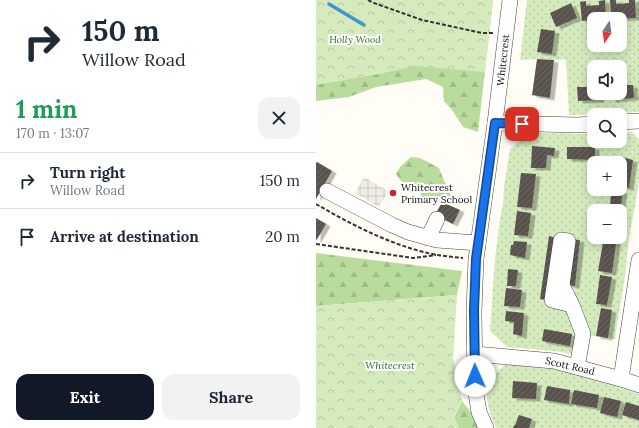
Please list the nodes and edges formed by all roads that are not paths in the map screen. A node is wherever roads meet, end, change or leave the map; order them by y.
1 (510, 0) edge
2 (639, 121) edge
3 (627, 122) edge
4 (495, 123) junction
5 (587, 124) edge
6 (327, 191) dead end
7 (437, 219) dead end
8 (428, 238) junction
9 (478, 243) junction
10 (639, 260) edge
11 (572, 305) dead end
12 (474, 354) junction
13 (577, 367) junction
14 (621, 379) junction
15 (639, 386) edge
16 (486, 428) edge

1 - 4 street, Whitecrest
2 - 3 street
4 - 5 street
4 - 9 street, Whitecrest
6 - 8 street
7 - 8 street
8 - 9 street
9 - 12 street, Whitecrest
10 - 14 street
11 - 13 street
12 - 13 street, Scott Road
12 - 16 street, Whitecrest
13 - 14 street, Scott Road
14 - 15 street, Scott Road

